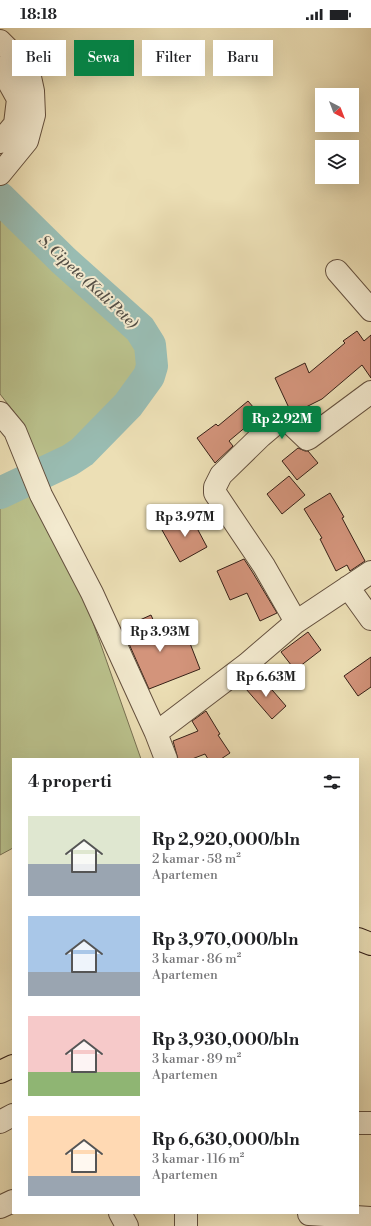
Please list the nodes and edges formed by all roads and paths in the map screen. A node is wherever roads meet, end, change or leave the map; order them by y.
1 (0, 42) edge
2 (0, 68) edge
3 (0, 142) edge
4 (2, 172) edge
5 (337, 271) dead end
6 (371, 310) edge
7 (371, 392) edge
8 (0, 413) edge
9 (371, 572) edge
10 (348, 587) junction
11 (371, 619) edge
12 (296, 622) junction
13 (156, 732) junction
14 (166, 758) edge
15 (359, 939) edge
16 (371, 944) edge
17 (12, 1066) edge
18 (0, 1072) edge
19 (12, 1116) edge
20 (0, 1122) edge
21 (359, 1123) edge
22 (371, 1123) edge
23 (12, 1201) edge
24 (0, 1207) edge
25 (121, 1214) edge
26 (186, 1214) edge
27 (309, 1218) edge
28 (371, 1218) edge
29 (127, 1226) edge
30 (186, 1226) edge

1 - 4 street
2 - 3 street
5 - 6 street
7 - 12 street
8 - 13 street
9 - 10 street
10 - 11 street
10 - 12 street
12 - 13 street
13 - 14 street
15 - 16 main road
17 - 18 main road
19 - 20 street
21 - 22 street
23 - 24 street
25 - 29 street
26 - 30 street
27 - 28 street

